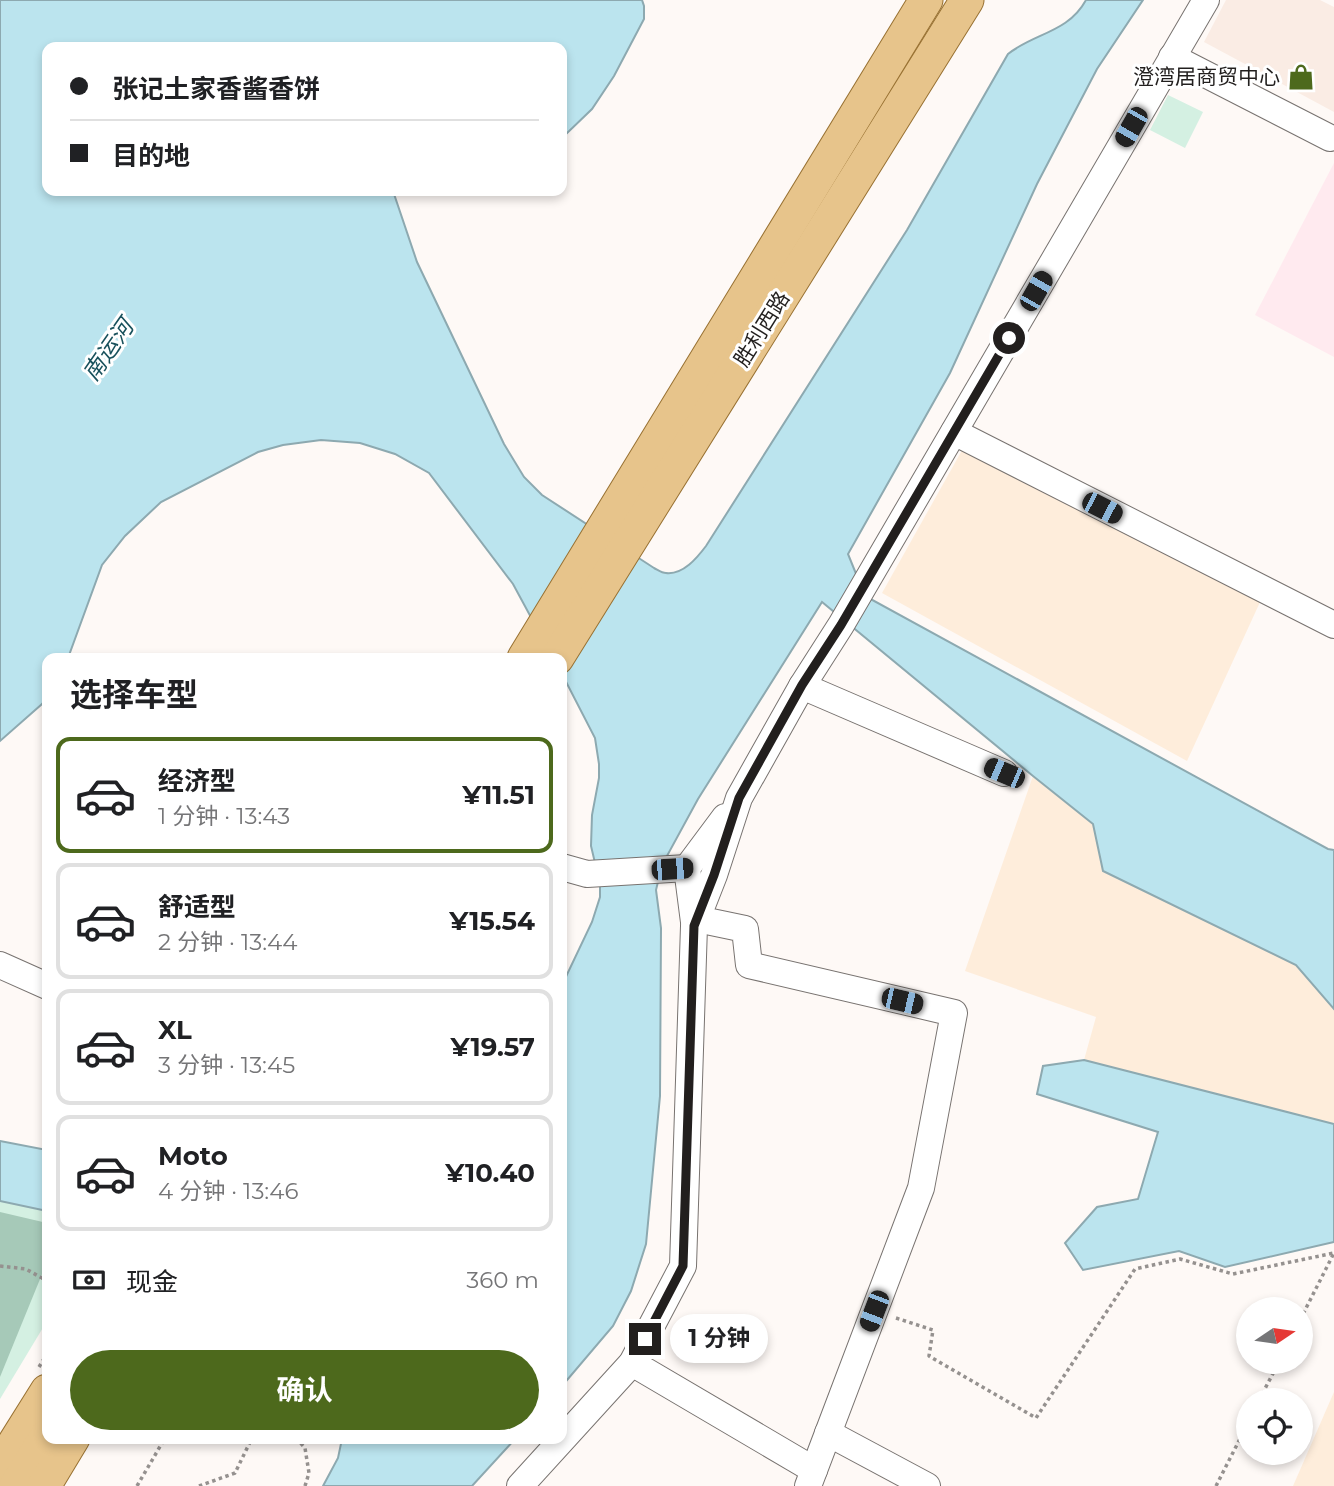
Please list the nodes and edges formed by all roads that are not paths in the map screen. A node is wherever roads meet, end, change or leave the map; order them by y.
1 (926, 0) edge
2 (967, 0) edge
3 (1206, 0) edge
4 (1172, 57) junction
5 (1330, 138) dead end
6 (954, 432) junction
7 (630, 513) junction
8 (1334, 625) edge
9 (539, 653) edge
10 (802, 685) junction
11 (1004, 773) dead end
12 (739, 798) junction
13 (567, 868) edge
14 (679, 869) junction
15 (696, 923) junction
16 (0, 965) edge
17 (42, 984) edge
18 (632, 1363) junction
19 (42, 1399) edge
20 (828, 1433) junction
21 (567, 1434) edge
22 (42, 1444) edge
23 (69, 1444) edge
24 (558, 1444) edge
25 (0, 1466) edge
26 (811, 1478) edge
27 (16, 1486) edge
28 (44, 1486) edge
29 (520, 1486) edge
30 (927, 1486) edge

1 - 7 main road, 胜利西路
2 - 7 main road, 胜利西路
3 - 4 street
4 - 5 street
4 - 6 street
6 - 8 street
6 - 10 street
7 - 9 main road, 胜利西路
10 - 11 street
10 - 12 street
12 - 14 street
12 - 15 street
13 - 14 street
14 - 15 street
15 - 18 street
15 - 20 street
16 - 17 street
18 - 21 street
18 - 26 street
19 - 25 main road
20 - 26 street
20 - 30 street
22 - 27 main road
23 - 28 main road
24 - 29 street

